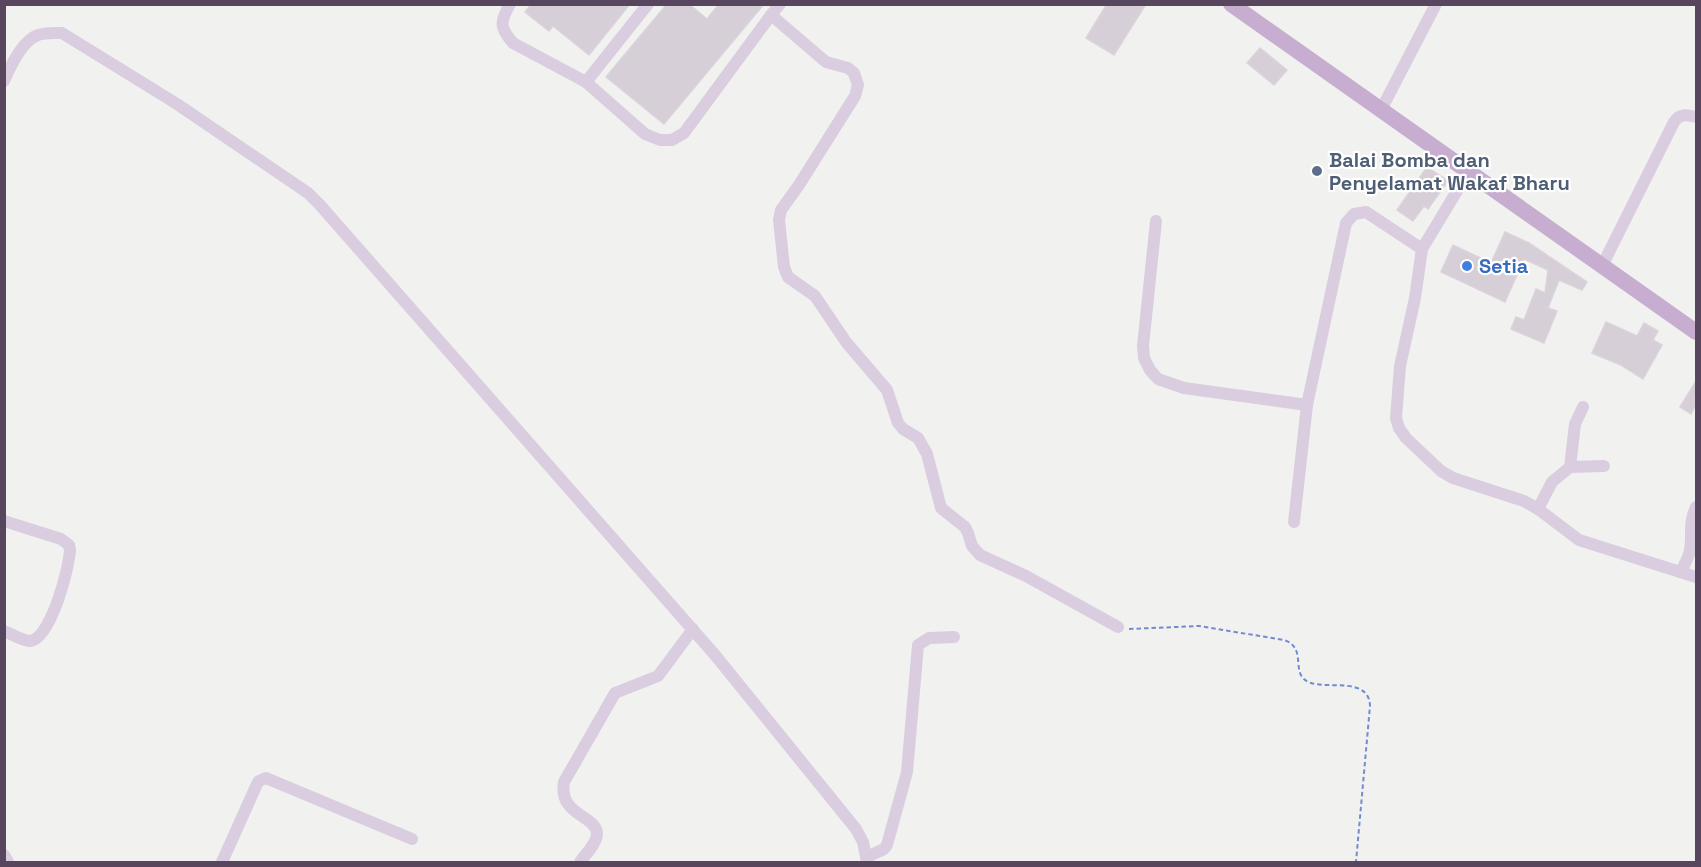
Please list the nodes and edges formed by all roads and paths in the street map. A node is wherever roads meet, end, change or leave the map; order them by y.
1 (648, 4) edge
2 (780, 4) edge
3 (1231, 4) edge
4 (1436, 4) edge
5 (510, 5) edge
6 (771, 15) junction
7 (4, 81) edge
8 (586, 82) junction
9 (1381, 110) junction
10 (1696, 117) edge
11 (1469, 171) junction
12 (1156, 221) dead end
13 (1422, 249) junction
14 (1602, 266) junction
15 (1696, 332) edge
16 (1308, 405) junction
17 (1583, 407) dead end
18 (1604, 466) dead end
19 (1570, 467) junction
20 (1696, 507) edge
21 (1538, 509) junction
22 (4, 521) edge
23 (1294, 522) dead end
24 (1693, 554) edge
25 (1681, 572) junction
26 (1696, 577) edge
27 (1118, 627) joint
28 (693, 629) junction
29 (4, 631) edge
30 (954, 637) dead end
31 (412, 839) dead end
32 (4, 855) edge
33 (867, 860) edge
34 (8, 862) edge
35 (222, 862) edge
36 (580, 862) edge
37 (1356, 862) edge

1 - 8 street
2 - 6 street
3 - 9 main road
4 - 9 street
5 - 8 street
6 - 8 street
6 - 27 street
7 - 28 street
9 - 11 main road
10 - 14 street
11 - 13 street
11 - 14 main road
12 - 16 street
13 - 16 street
13 - 21 street
14 - 15 main road
16 - 23 street
17 - 19 street
18 - 19 street
19 - 21 street
20 - 24 street
21 - 25 street
22 - 29 street
24 - 25 street
25 - 26 street
27 - 37 path
28 - 33 street
28 - 36 street
30 - 33 street
31 - 35 street
32 - 34 street

